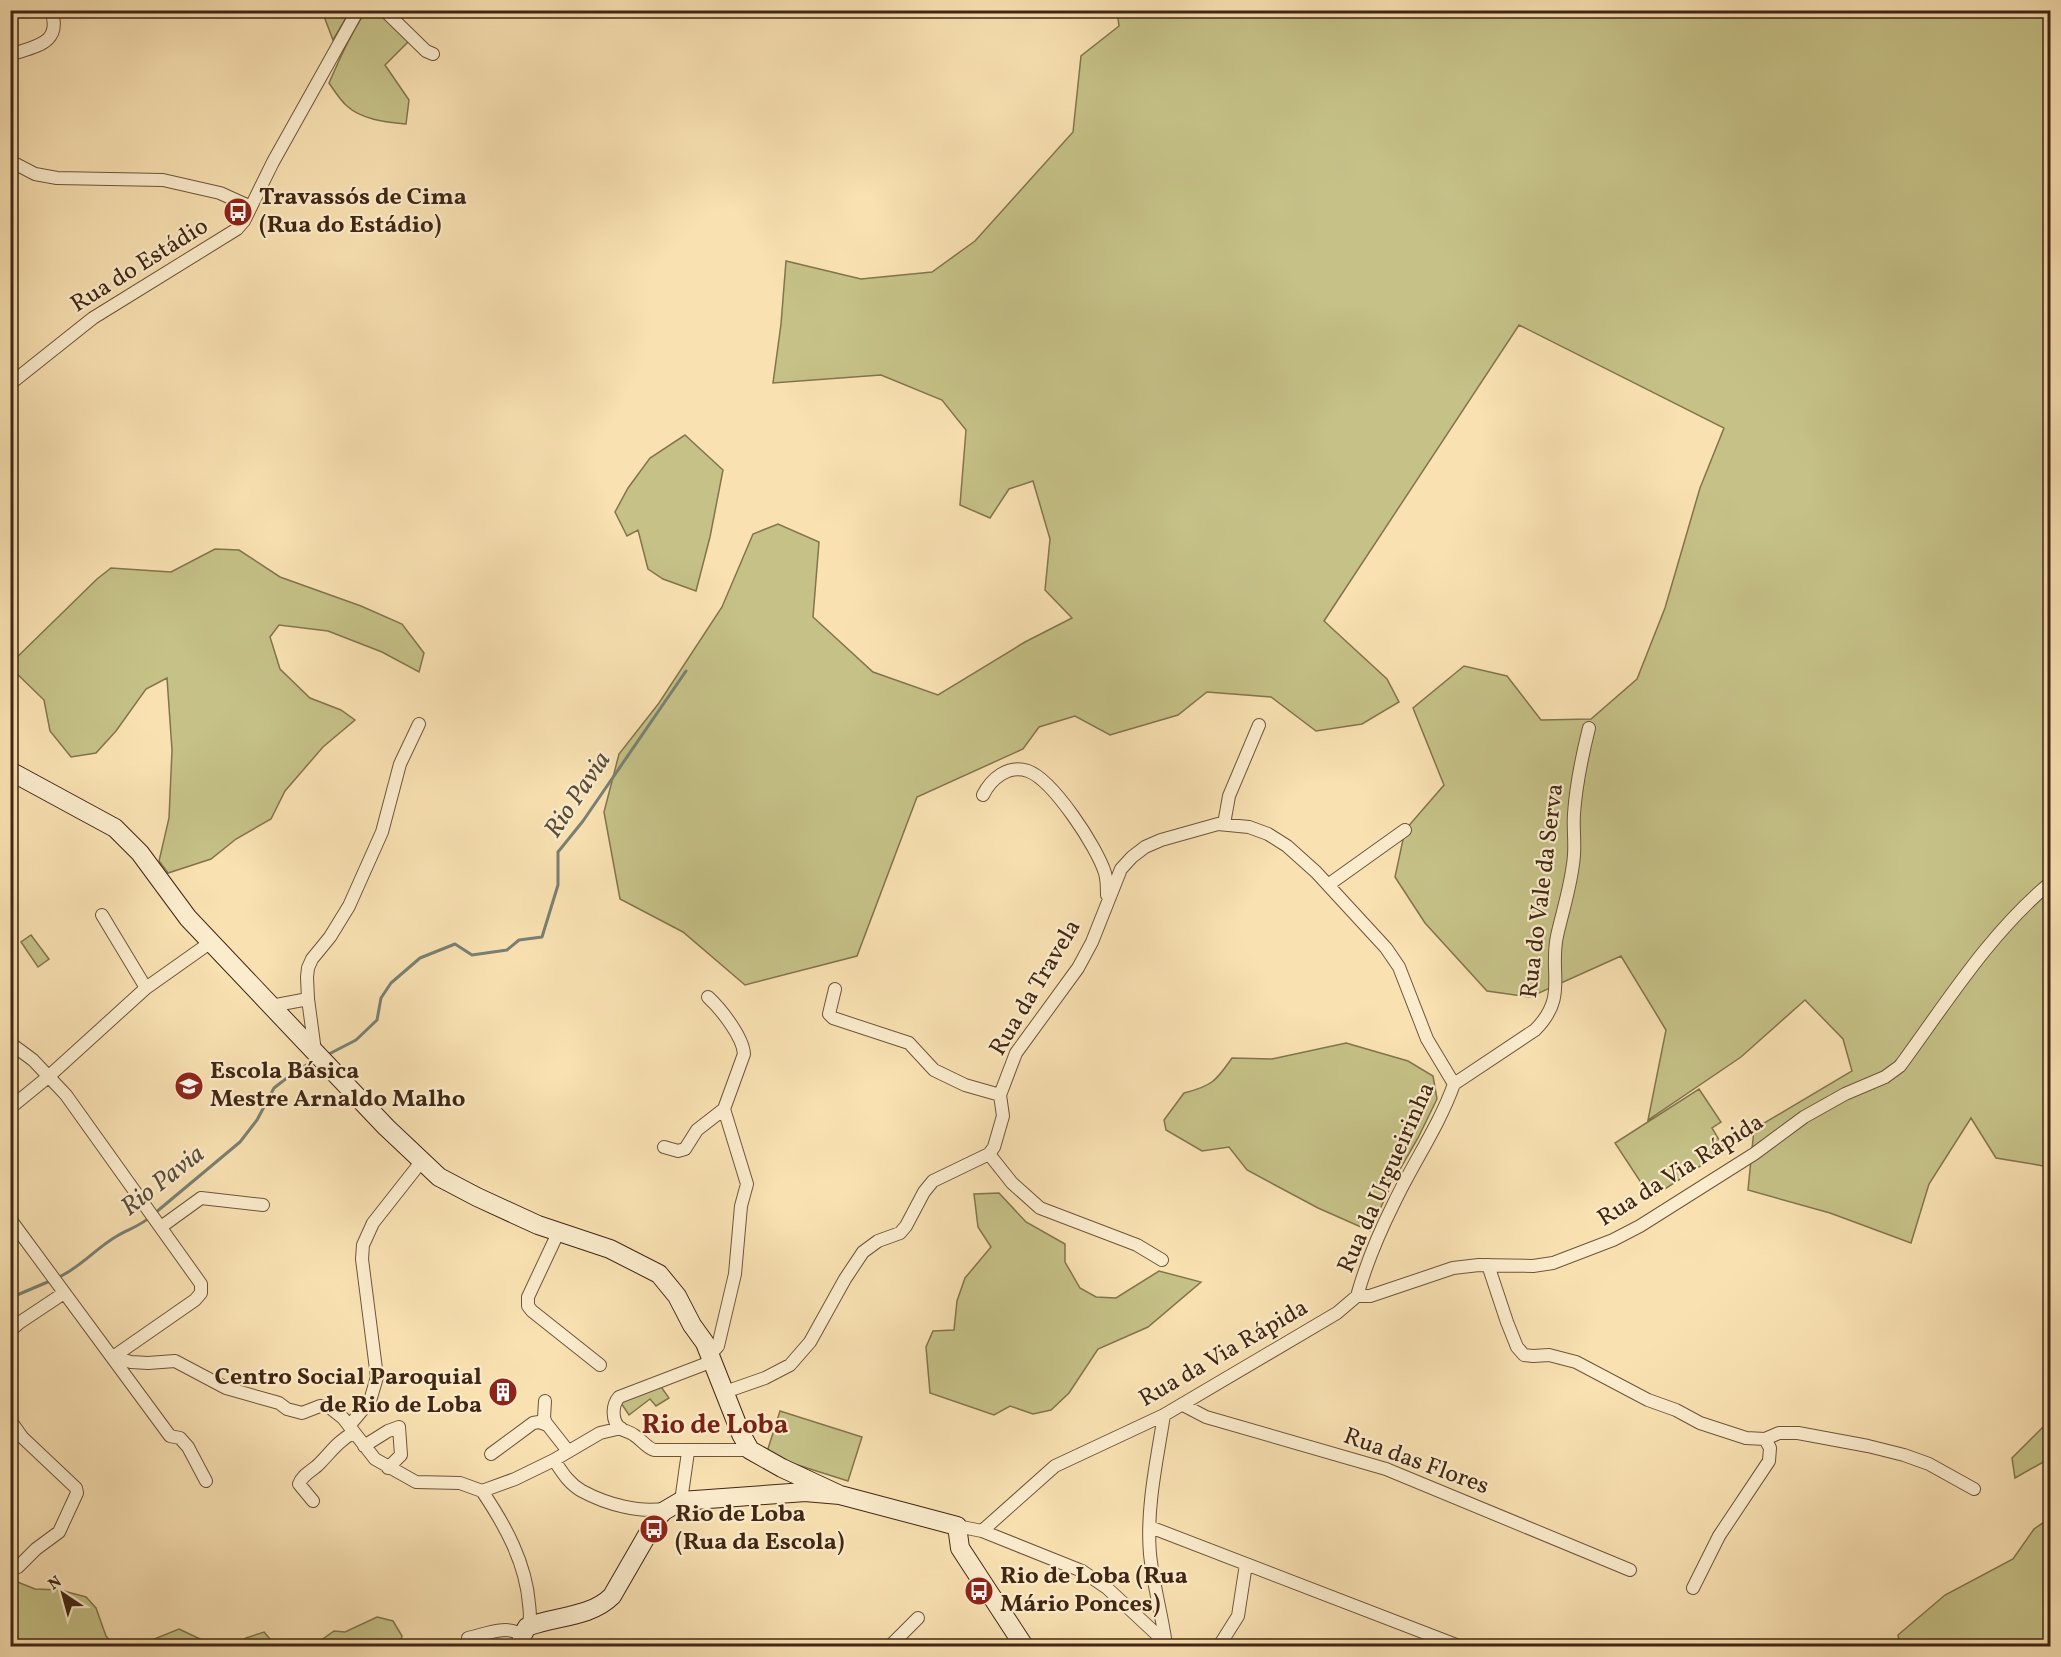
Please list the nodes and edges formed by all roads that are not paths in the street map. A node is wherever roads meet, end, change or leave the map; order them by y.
1 (51, 10) edge
2 (358, 10) edge
3 (384, 10) edge
4 (433, 54) dead end
5 (10, 55) edge
6 (10, 160) edge
7 (251, 207) junction
8 (10, 384) edge
9 (419, 724) dead end
10 (1259, 724) dead end
11 (1589, 728) dead end
12 (10, 771) edge
13 (983, 795) dead end
14 (1224, 824) junction
15 (1405, 830) dead end
16 (2050, 883) edge
17 (1328, 885) junction
18 (1108, 900) junction
19 (102, 915) dead end
20 (211, 942) junction
21 (146, 988) junction
22 (836, 989) dead end
23 (708, 997) dead end
24 (308, 999) junction
25 (271, 1006) junction
26 (10, 1043) edge
27 (315, 1053) junction
28 (48, 1077) junction
29 (1454, 1084) junction
30 (1000, 1095) junction
31 (10, 1108) edge
32 (724, 1109) junction
33 (664, 1147) dead end
34 (989, 1154) junction
35 (422, 1162) junction
36 (263, 1204) dead end
37 (10, 1220) edge
38 (161, 1227) junction
39 (558, 1233) junction
40 (1162, 1260) dead end
41 (1488, 1265) junction
42 (61, 1289) junction
43 (1357, 1296) junction
44 (10, 1331) edge
45 (113, 1357) junction
46 (711, 1358) junction
47 (600, 1365) dead end
48 (725, 1392) junction
49 (545, 1401) dead end
50 (1183, 1405) junction
51 (1164, 1415) junction
52 (10, 1420) edge
53 (547, 1425) junction
54 (621, 1428) junction
55 (352, 1429) junction
56 (1765, 1439) junction
57 (364, 1446) junction
58 (750, 1450) junction
59 (568, 1452) junction
60 (688, 1452) junction
61 (491, 1454) dead end
62 (554, 1460) junction
63 (388, 1468) junction
64 (206, 1481) dead end
65 (806, 1486) junction
66 (1974, 1489) dead end
67 (482, 1491) junction
68 (313, 1501) dead end
69 (675, 1504) junction
70 (957, 1526) junction
71 (1150, 1527) junction
72 (982, 1531) junction
73 (1246, 1564) junction
74 (10, 1568) edge
75 (1630, 1570) dead end
76 (1693, 1588) dead end
77 (918, 1618) dead end
78 (523, 1637) edge
79 (468, 1638) dead end
80 (1166, 1645) edge
81 (890, 1647) edge
82 (1024, 1647) edge
83 (1219, 1647) edge
84 (1459, 1647) edge

1 - 5 street
2 - 7 street, Rua do Estádio
3 - 4 street
6 - 7 street
7 - 8 street, Rua do Estádio
9 - 24 street
10 - 14 street
11 - 29 street, Rua do Vale da Serva
12 - 20 street
13 - 18 street
14 - 17 street, Rua da Urgueirinha
14 - 18 street, Rua da Urgueirinha
15 - 17 street
16 - 41 street, Rua da Via Rápida
17 - 29 street, Rua da Urgueirinha
18 - 30 street, Rua da Travela
19 - 21 street
20 - 21 street
20 - 25 street
21 - 28 street
22 - 30 street
23 - 32 street
24 - 25 street
24 - 27 street
25 - 27 street
26 - 28 street
27 - 35 street
28 - 31 street
28 - 38 street
29 - 43 street, Rua da Urgueirinha
30 - 34 street, Rua da Travela
32 - 33 street
32 - 46 street
34 - 40 street
34 - 48 street
35 - 39 street
35 - 55 street
36 - 38 street
37 - 42 street
38 - 45 street
39 - 46 street
39 - 47 street
41 - 43 street, Rua da Via Rápida
41 - 56 street
42 - 44 street
42 - 45 street
43 - 50 street, Rua da Via Rápida
45 - 55 street
45 - 64 street
46 - 48 street
46 - 54 street
48 - 58 street
49 - 53 street
50 - 51 street, Rua da Via Rápida
50 - 75 street, Rua das Flores
51 - 71 street
51 - 72 street, Rua da Via Rápida
52 - 74 street
53 - 59 street
53 - 61 street
54 - 59 street
54 - 60 street
55 - 57 street
55 - 68 street
56 - 66 street
56 - 76 street
57 - 63 street
57 - 63 street
58 - 60 street
58 - 65 street
59 - 62 street
60 - 69 street
62 - 67 street
62 - 69 street
63 - 67 street
65 - 69 street
65 - 70 street
67 - 78 street
69 - 78 street
70 - 72 street
70 - 82 street
71 - 73 street
71 - 80 street
72 - 80 street
73 - 83 street
73 - 84 street
77 - 81 street
78 - 79 street

